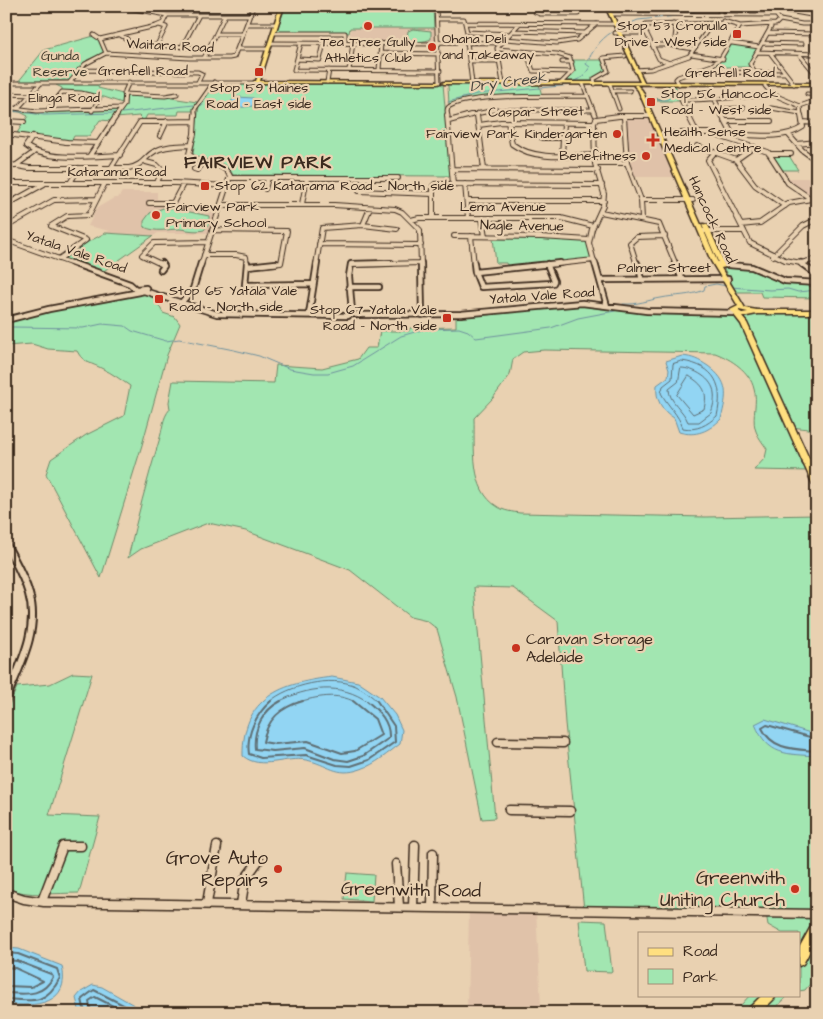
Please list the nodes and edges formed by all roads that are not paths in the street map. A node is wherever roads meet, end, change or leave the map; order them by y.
1 (118, 6) edge
2 (282, 6) edge
3 (436, 6) edge
4 (569, 6) edge
5 (603, 6) edge
6 (607, 6) edge
7 (633, 6) edge
8 (681, 6) edge
9 (762, 6) edge
10 (781, 6) edge
11 (807, 6) edge
12 (253, 7) edge
13 (813, 7) edge
14 (777, 9) junction
15 (817, 9) edge
16 (535, 12) dead end
17 (666, 12) dead end
18 (555, 14) junction
19 (609, 14) junction
20 (638, 14) junction
21 (775, 14) junction
22 (167, 15) junction
23 (199, 15) junction
24 (225, 15) junction
25 (250, 15) junction
26 (720, 15) junction
27 (817, 16) edge
28 (436, 19) junction
29 (780, 20) junction
30 (465, 21) junction
31 (725, 23) junction
32 (247, 24) junction
33 (276, 24) junction
34 (519, 24) junction
35 (558, 24) junction
36 (596, 24) junction
37 (613, 24) junction
38 (673, 24) junction
39 (708, 24) junction
40 (770, 24) junction
41 (817, 24) edge
42 (159, 25) junction
43 (740, 26) junction
44 (513, 31) junction
45 (274, 33) junction
46 (586, 33) junction
47 (617, 33) junction
48 (646, 33) junction
49 (768, 33) junction
50 (216, 34) junction
51 (243, 34) junction
52 (510, 34) junction
53 (817, 34) edge
54 (94, 35) dead end
55 (120, 35) junction
56 (100, 39) junction
57 (505, 39) junction
58 (467, 42) junction
59 (270, 43) junction
60 (301, 43) junction
61 (324, 43) junction
62 (345, 43) junction
63 (353, 43) junction
64 (439, 43) junction
65 (500, 43) junction
66 (732, 43) junction
67 (762, 43) junction
68 (157, 44) junction
69 (381, 44) junction
70 (802, 44) dead end
71 (652, 45) junction
72 (674, 46) junction
73 (182, 47) junction
74 (759, 47) junction
75 (209, 48) junction
76 (237, 49) junction
77 (268, 49) junction
78 (694, 49) junction
79 (497, 50) junction
80 (530, 52) junction
81 (757, 52) junction
82 (106, 53) junction
83 (380, 53) junction
84 (408, 54) junction
85 (439, 54) junction
86 (691, 54) junction
87 (771, 54) junction
88 (799, 54) junction
89 (817, 54) edge
90 (625, 56) junction
91 (204, 58) junction
92 (297, 59) junction
93 (720, 59) junction
94 (408, 61) dead end
95 (469, 61) junction
96 (499, 61) junction
97 (562, 62) dead end
98 (572, 62) junction
99 (668, 62) junction
100 (698, 69) junction
101 (79, 70) junction
102 (329, 70) junction
103 (349, 70) junction
104 (379, 70) junction
105 (635, 70) junction
106 (440, 71) junction
107 (572, 72) junction
108 (755, 72) junction
109 (817, 72) edge
110 (785, 73) junction
111 (223, 77) dead end
112 (70, 82) junction
113 (129, 82) junction
114 (198, 82) junction
115 (214, 82) junction
116 (222, 82) junction
117 (256, 82) junction
118 (327, 82) junction
119 (441, 82) junction
120 (6, 83) edge
121 (41, 83) junction
122 (472, 83) junction
123 (503, 83) junction
124 (561, 84) junction
125 (583, 84) junction
126 (595, 84) junction
127 (635, 84) junction
128 (644, 84) junction
129 (794, 84) junction
130 (679, 85) junction
131 (764, 85) junction
132 (817, 85) edge
133 (612, 87) junction
134 (630, 91) dead end
135 (6, 94) edge
136 (32, 94) junction
137 (124, 94) junction
138 (177, 94) dead end
139 (807, 94) dead end
140 (91, 95) junction
141 (775, 95) junction
142 (587, 96) junction
143 (816, 97) edge
144 (519, 98) junction
145 (81, 100) dead end
146 (715, 100) junction
147 (800, 106) junction
148 (6, 107) edge
149 (18, 108) junction
150 (121, 108) junction
151 (743, 108) dead end
152 (771, 108) dead end
153 (619, 109) dead end
154 (720, 109) junction
155 (521, 110) junction
156 (592, 110) junction
157 (47, 111) junction
158 (92, 111) junction
159 (476, 113) junction
160 (800, 113) junction
161 (653, 114) junction
162 (595, 115) dead end
163 (624, 117) junction
164 (6, 121) edge
165 (194, 121) junction
166 (448, 121) junction
167 (724, 121) junction
168 (772, 121) dead end
169 (24, 122) dead end
170 (167, 122) junction
171 (508, 122) junction
172 (802, 122) junction
173 (564, 123) junction
174 (594, 123) junction
175 (817, 123) edge
176 (479, 125) junction
177 (660, 133) junction
178 (697, 133) junction
179 (6, 134) edge
180 (732, 134) junction
181 (788, 134) junction
182 (33, 136) junction
183 (160, 136) dead end
184 (542, 138) dead end
185 (563, 138) junction
186 (724, 138) junction
187 (817, 142) edge
188 (98, 143) junction
189 (192, 144) junction
190 (796, 144) junction
191 (697, 146) dead end
192 (754, 148) junction
193 (715, 152) junction
194 (34, 153) junction
195 (562, 154) junction
196 (769, 154) junction
197 (791, 154) dead end
198 (90, 155) junction
199 (120, 155) junction
200 (594, 155) junction
201 (815, 157) edge
202 (736, 160) junction
203 (817, 161) edge
204 (146, 162) junction
205 (596, 163) junction
206 (627, 163) junction
207 (6, 164) edge
208 (15, 166) junction
209 (79, 168) junction
210 (111, 168) junction
211 (452, 169) junction
212 (484, 169) junction
213 (598, 170) junction
214 (229, 178) junction
215 (268, 178) junction
216 (306, 178) junction
217 (378, 178) junction
218 (398, 178) dead end
219 (7, 183) edge
220 (46, 183) junction
221 (70, 183) junction
222 (105, 183) junction
223 (157, 183) junction
224 (182, 184) junction
225 (452, 184) junction
226 (465, 184) junction
227 (602, 185) junction
228 (227, 186) junction
229 (264, 189) dead end
230 (359, 191) dead end
231 (377, 191) junction
232 (433, 194) junction
233 (97, 199) junction
234 (811, 199) junction
235 (641, 200) junction
236 (691, 200) junction
237 (467, 201) junction
238 (604, 201) junction
239 (149, 203) dead end
240 (817, 203) edge
241 (221, 204) junction
242 (302, 204) junction
243 (6, 205) edge
244 (785, 206) junction
245 (370, 208) junction
246 (601, 212) junction
247 (434, 218) junction
248 (468, 218) junction
249 (482, 218) junction
250 (642, 218) junction
251 (817, 219) edge
252 (412, 220) junction
253 (362, 225) junction
254 (741, 225) junction
255 (593, 226) junction
256 (6, 227) edge
257 (397, 229) dead end
258 (212, 230) junction
259 (704, 231) junction
260 (744, 231) junction
261 (454, 236) dead end
262 (471, 236) junction
263 (484, 236) junction
264 (664, 236) junction
265 (6, 240) edge
266 (589, 240) junction
267 (208, 242) junction
268 (319, 244) junction
269 (421, 245) junction
270 (204, 255) junction
271 (774, 256) junction
272 (59, 259) junction
273 (817, 259) edge
274 (594, 260) junction
275 (421, 263) junction
276 (800, 263) junction
277 (547, 264) junction
278 (719, 264) junction
279 (248, 266) junction
280 (161, 270) dead end
281 (475, 272) junction
282 (817, 275) edge
283 (642, 279) junction
284 (682, 279) junction
285 (600, 280) junction
286 (729, 283) junction
287 (817, 283) edge
288 (313, 284) junction
289 (349, 286) junction
290 (379, 287) dead end
291 (141, 290) junction
292 (817, 298) edge
293 (182, 302) junction
294 (817, 302) edge
295 (608, 306) junction
296 (740, 311) junction
297 (817, 312) edge
298 (309, 314) junction
299 (352, 314) junction
300 (422, 315) junction
301 (6, 320) edge
302 (806, 462) junction
303 (817, 463) edge
304 (817, 485) edge
305 (6, 544) edge
306 (6, 699) edge
307 (498, 742) dead end
308 (563, 743) dead end
309 (509, 810) dead end
310 (570, 810) dead end
311 (415, 845) dead end
312 (80, 846) dead end
313 (217, 846) dead end
314 (433, 853) dead end
315 (259, 860) dead end
316 (396, 864) dead end
317 (6, 893) edge
318 (42, 902) junction
319 (208, 903) junction
320 (241, 904) junction
321 (399, 906) junction
322 (413, 907) junction
323 (432, 907) junction
324 (817, 914) edge
325 (817, 927) edge
326 (800, 958) edge
327 (769, 996) edge
328 (752, 1013) edge

1 - 22 street
2 - 33 main road
3 - 28 street
4 - 18 street
5 - 19 main road, Hancock Road
6 - 19 main road, Hancock Road
7 - 20 street
8 - 17 street
9 - 26 street
10 - 14 street
11 - 13 street
12 - 25 street, Waitara Road
13 - 15 street
14 - 21 street
14 - 27 street
16 - 18 street
18 - 35 street
19 - 20 street
19 - 37 main road, Hancock Road
20 - 26 street
21 - 26 street
21 - 29 street
22 - 23 street
22 - 42 street
23 - 24 street
23 - 73 street
24 - 25 street
24 - 50 street
25 - 32 street, Waitara Road
26 - 31 street
28 - 30 street
28 - 64 street
29 - 40 street
29 - 41 street
30 - 34 street
30 - 52 street
31 - 39 street
31 - 43 street
32 - 33 street
32 - 51 street, Waitara Road
33 - 45 main road
34 - 35 street
34 - 44 street
35 - 36 street
36 - 37 street
36 - 46 street
37 - 47 main road, Hancock Road
38 - 39 street
38 - 48 street
38 - 72 street
39 - 78 street
40 - 43 street
40 - 49 street
42 - 55 street
42 - 68 street
43 - 66 street
44 - 46 street
44 - 52 street
45 - 59 main road
45 - 62 street
46 - 57 street
47 - 48 street
47 - 90 main road, Hancock Road
47 - 105 main road, Hancock Road
48 - 71 street
49 - 53 street
49 - 67 street
50 - 51 street
50 - 75 street
51 - 76 street, Waitara Road
52 - 57 street
54 - 56 street
55 - 56 street
55 - 68 street
56 - 82 street, Waitara Road
57 - 65 street
58 - 64 street
58 - 65 street
58 - 95 street
59 - 60 street
59 - 77 main road
60 - 61 street
60 - 92 street
61 - 62 street
61 - 92 street
62 - 63 street
63 - 69 street
63 - 103 street
64 - 69 street
64 - 85 street
65 - 79 street
66 - 74 street
66 - 93 street
67 - 70 street
67 - 74 street
68 - 73 street
69 - 83 street
71 - 72 street
71 - 99 street
72 - 78 street
73 - 75 street
74 - 81 street
75 - 91 street
76 - 77 street
76 - 91 street, Waitara Road
77 - 117 main road
78 - 86 street
79 - 80 street
79 - 96 street
80 - 98 street
80 - 107 street
81 - 87 street
81 - 108 street
82 - 91 street, Waitara Road
82 - 101 street
83 - 84 street
83 - 104 street
84 - 85 street
84 - 94 street
85 - 106 street
86 - 93 street
86 - 99 street
87 - 88 street
87 - 110 street
88 - 89 street
88 - 109 street
90 - 126 street
90 - 127 main road, Hancock Road
92 - 102 street
93 - 100 street
95 - 96 street
95 - 122 street
96 - 123 street
97 - 98 street
98 - 107 street
99 - 105 street
100 - 108 street
100 - 130 street
101 - 112 street
101 - 114 street
102 - 103 street
102 - 118 street
103 - 104 street
104 - 106 street
105 - 128 main road, Hancock Road
106 - 119 street
107 - 124 street
108 - 110 street
110 - 129 street
111 - 116 street
112 - 113 street, Grenfell Road
112 - 121 street, Grenfell Road
113 - 114 street, Grenfell Road
113 - 137 street
114 - 115 street, Grenfell Road
115 - 116 street, Grenfell Road
115 - 165 street
116 - 117 street, Grenfell Road
117 - 118 main road, Grenfell Road
118 - 119 main road, Grenfell Road
119 - 122 main road, Grenfell Road
120 - 121 street, Grenfell Road
121 - 136 street
122 - 123 main road, Grenfell Road
123 - 124 main road, Grenfell Road
124 - 125 main road, Grenfell Road
125 - 126 main road, Grenfell Road
125 - 142 street
126 - 133 main road, Grenfell Road
127 - 128 main road, Grenfell Road
127 - 133 main road, Grenfell Road
127 - 161 main road, Hancock Road
128 - 130 main road, Grenfell Road
128 - 161 main road, Hancock Road
129 - 131 main road, Grenfell Road
129 - 132 main road, Grenfell Road
130 - 131 main road, Grenfell Road
131 - 132 main road, Grenfell Road
131 - 141 street
133 - 134 street
133 - 153 street
135 - 136 street
136 - 149 street
137 - 138 street
137 - 150 street
139 - 143 street
140 - 145 street
140 - 157 street
140 - 158 street
141 - 146 street
141 - 147 street
142 - 144 street
142 - 156 street
143 - 147 street
144 - 155 street
144 - 166 street
146 - 154 street
146 - 178 street
147 - 160 street
148 - 149 street, Elinga Road
149 - 157 street, Elinga Road
150 - 158 street, Elinga Road
150 - 188 street
151 - 154 street
152 - 160 street
154 - 167 street
155 - 156 street
155 - 159 street
156 - 162 street
157 - 158 street, Elinga Road
159 - 166 street
159 - 176 street
160 - 172 street
161 - 163 street, Caspar Street
161 - 177 main road, Hancock Road
161 - 177 main road, Hancock Road
163 - 174 street, Caspar Street
163 - 206 street
164 - 169 street
165 - 170 street
165 - 189 street
166 - 211 street
167 - 168 street
167 - 180 street
170 - 183 street
170 - 199 street
171 - 173 street, Caspar Street
171 - 176 street, Caspar Street
171 - 195 street
172 - 175 street
172 - 181 street
173 - 174 street, Caspar Street
173 - 185 street
174 - 200 street
176 - 212 street
177 - 178 street
177 - 236 main road, Hancock Road
178 - 186 street
179 - 182 street
180 - 181 street
180 - 186 street
181 - 190 street
182 - 188 street
182 - 194 street
184 - 185 street
185 - 195 street
186 - 192 street
187 - 190 street
188 - 198 street
189 - 204 street
189 - 214 street
190 - 201 street
191 - 193 street
192 - 196 street
192 - 202 street
193 - 202 street
193 - 254 street
194 - 198 street
194 - 208 street
195 - 200 street
196 - 197 street
196 - 234 street
198 - 199 street
199 - 210 street
200 - 205 street
201 - 203 street
202 - 244 street
204 - 210 street
204 - 223 street
205 - 206 street
205 - 213 street
206 - 235 street
207 - 208 street
208 - 209 street
209 - 210 street
209 - 221 street
211 - 212 street
211 - 225 street
212 - 213 street
213 - 227 street
214 - 215 street
214 - 228 street
215 - 216 street
215 - 229 street
216 - 217 street
216 - 242 street
217 - 218 street
217 - 231 street
219 - 220 street, Katarama Road
220 - 221 street, Katarama Road
220 - 243 street
221 - 222 street, Katarama Road
222 - 223 street, Katarama Road
222 - 233 street
223 - 224 street, Katarama Road
224 - 228 street, Katarama Road
224 - 239 street
225 - 226 street
225 - 232 street
226 - 227 street
226 - 237 street
227 - 238 street
228 - 241 street
230 - 231 street
231 - 232 street
232 - 247 street
233 - 256 street
233 - 272 street
234 - 240 street
234 - 244 street
235 - 236 street
235 - 250 street
236 - 259 main road, Hancock Road
237 - 238 street
237 - 248 street
238 - 246 street
241 - 242 street
241 - 258 street
242 - 245 street
244 - 254 street
245 - 252 street
245 - 253 street
246 - 250 street
246 - 255 street
247 - 248 street, Lema Avenue
247 - 252 street, Lema Avenue
248 - 249 street, Lema Avenue
249 - 255 street, Lema Avenue
249 - 263 street
250 - 264 street
251 - 271 street
252 - 269 street
253 - 257 street
253 - 268 street
254 - 260 street
255 - 266 street
258 - 267 street
258 - 279 street
259 - 260 street
259 - 278 main road, Hancock Road
260 - 271 street
261 - 262 street, Nagle Avenue
262 - 263 street, Nagle Avenue
262 - 281 street
263 - 266 street, Nagle Avenue
264 - 283 street
264 - 284 street
265 - 272 street, Yatala Vale Road
266 - 274 street
267 - 270 street
267 - 280 street
268 - 269 street
268 - 288 street
269 - 275 street
270 - 279 street
270 - 293 street
271 - 276 street
272 - 291 street, Yatala Vale Road
273 - 276 street
274 - 277 street
274 - 285 street
275 - 289 street
275 - 300 street
276 - 282 street
277 - 281 street
277 - 281 street
278 - 286 main road, Hancock Road
278 - 287 street
279 - 288 street
283 - 284 street, Palmer Street
283 - 285 street, Palmer Street
284 - 286 street, Palmer Street
285 - 295 street
286 - 296 main road, Hancock Road
288 - 298 street
289 - 290 street
289 - 299 street
291 - 293 street, Yatala Vale Road
291 - 301 street
292 - 294 street
293 - 298 street, Yatala Vale Road
295 - 296 street, Yatala Vale Road
295 - 300 street, Yatala Vale Road
296 - 297 main road, Yatala Vale Road
296 - 302 main road, Hancock Road
298 - 299 street, Yatala Vale Road
299 - 300 street, Yatala Vale Road
302 - 303 street
302 - 304 main road, Hancock Road
305 - 306 street
307 - 308 street
309 - 310 street
311 - 322 street
312 - 318 street
313 - 319 street
314 - 323 street
315 - 320 street
316 - 321 street
317 - 318 street, Greenwith Road
318 - 319 street, Greenwith Road
319 - 320 street, Greenwith Road
320 - 321 street, Greenwith Road
321 - 322 street, Greenwith Road
322 - 323 street, Greenwith Road
323 - 324 street, Greenwith Road
325 - 326 main road
327 - 328 main road

